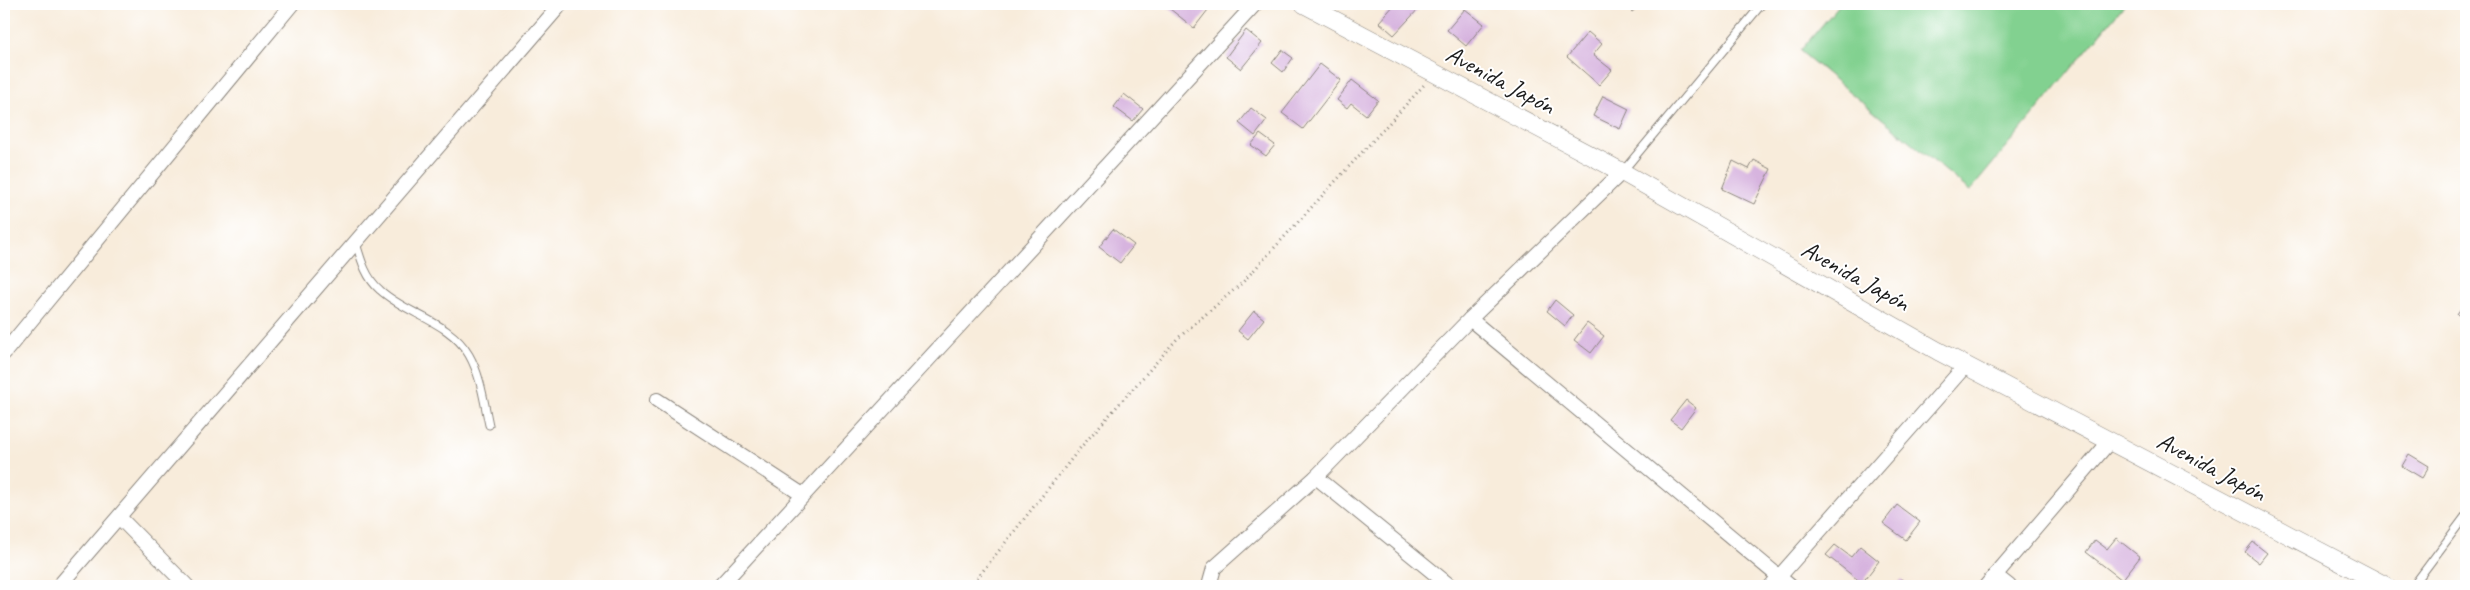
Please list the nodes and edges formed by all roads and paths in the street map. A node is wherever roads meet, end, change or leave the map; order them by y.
1 (292, 4) edge
2 (561, 4) edge
3 (1255, 4) edge
4 (1304, 4) edge
5 (1762, 4) edge
6 (1436, 74) junction
7 (1622, 172) junction
8 (356, 243) junction
9 (1470, 319) junction
10 (4, 353) edge
11 (1966, 365) junction
12 (657, 400) dead end
13 (489, 426) dead end
14 (2110, 441) junction
15 (1316, 476) junction
16 (803, 495) junction
17 (2466, 515) edge
18 (120, 518) junction
19 (1995, 575) junction
20 (1775, 582) edge
21 (60, 586) edge
22 (187, 586) edge
23 (720, 586) edge
24 (971, 586) edge
25 (1209, 586) edge
26 (1450, 586) edge
27 (1790, 586) edge
28 (1986, 586) edge
29 (2009, 586) edge
30 (2386, 586) edge
31 (2413, 586) edge

1 - 10 street
2 - 8 street
3 - 16 street
4 - 6 street, Avenida Japón
5 - 7 lane
6 - 7 street, Avenida Japón
6 - 24 path
7 - 9 street
7 - 11 street, Avenida Japón
8 - 13 lane
8 - 18 street
9 - 15 street
9 - 20 street
11 - 14 street, Avenida Japón
11 - 20 street
12 - 16 street
14 - 19 street
14 - 30 street, Avenida Japón
15 - 25 street
15 - 26 street
16 - 23 street
17 - 31 lane
18 - 21 street
18 - 22 street
19 - 28 street
19 - 29 street
20 - 27 street

